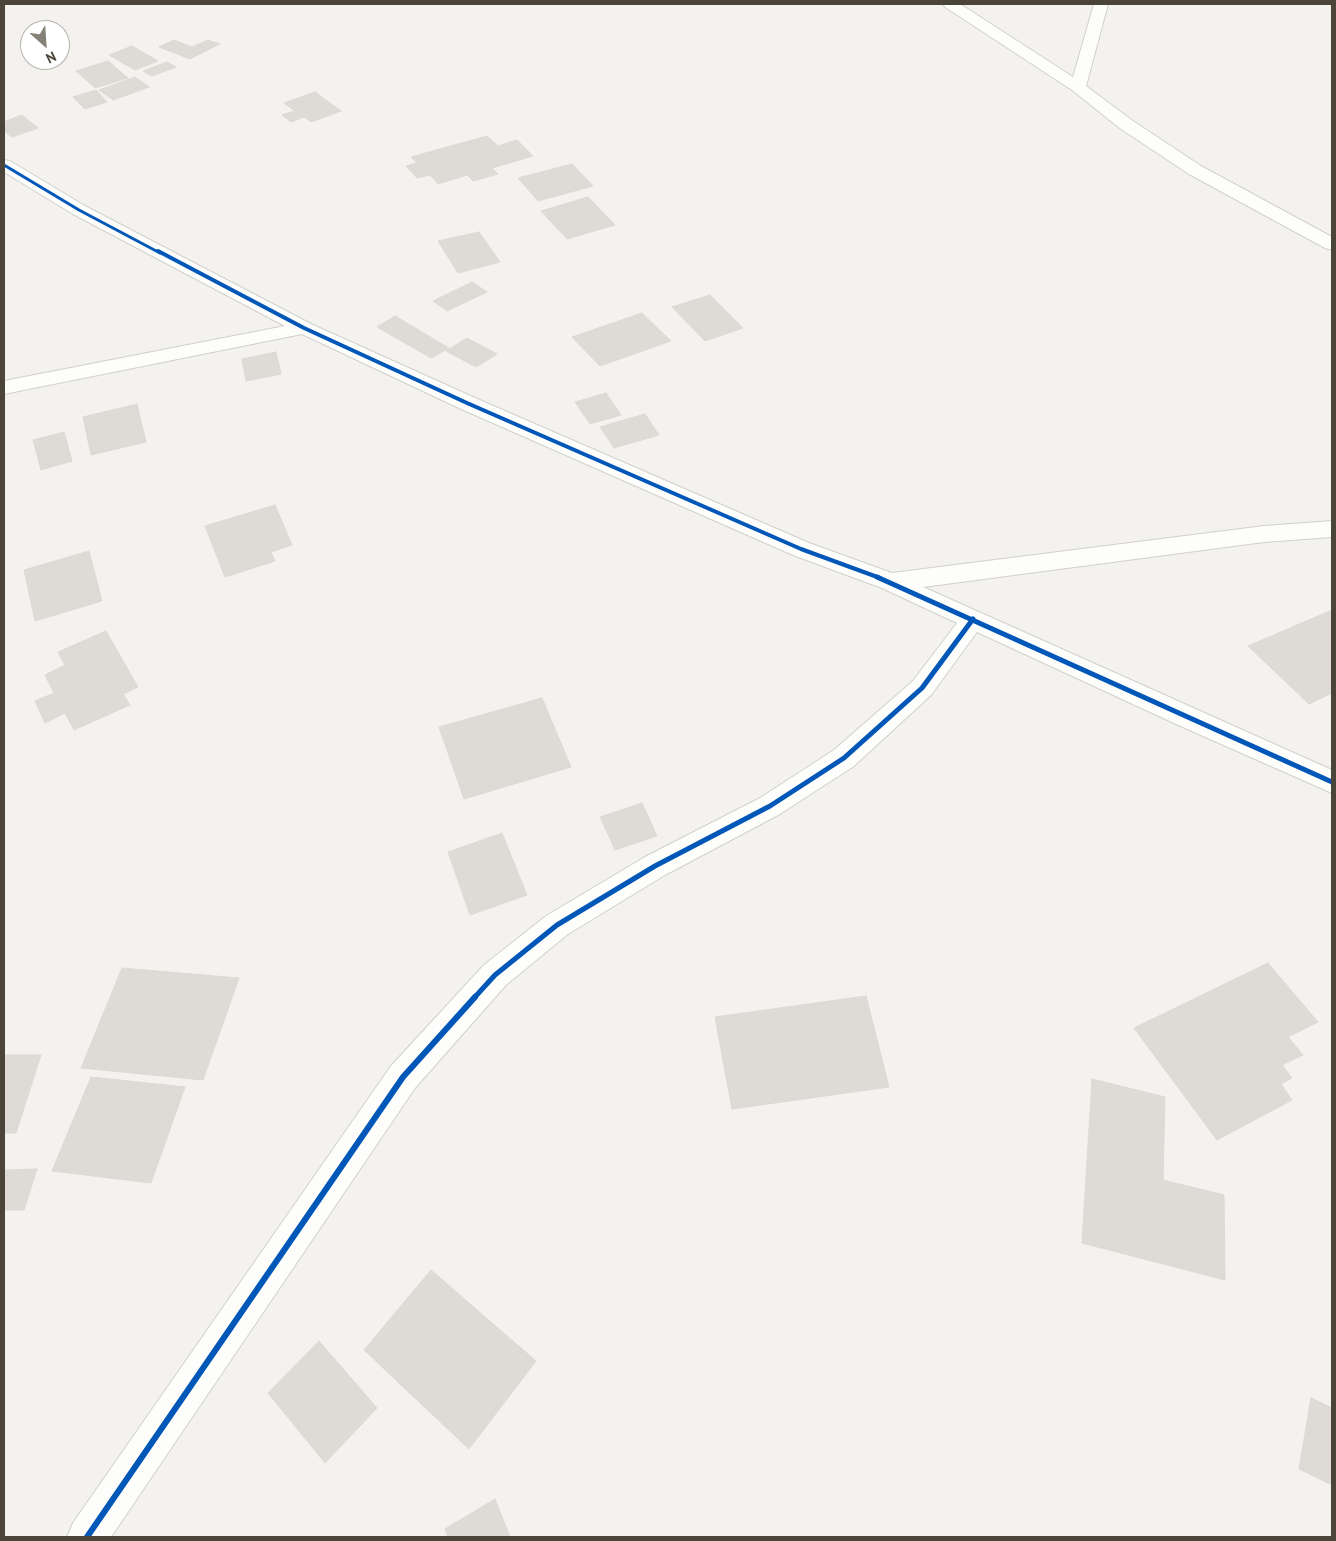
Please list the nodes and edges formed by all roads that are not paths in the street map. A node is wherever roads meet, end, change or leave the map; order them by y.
1 (950, 4) edge
2 (1101, 4) edge
3 (1078, 87) junction
4 (4, 165) edge
5 (1332, 244) edge
6 (304, 328) junction
7 (4, 388) edge
8 (1332, 529) edge
9 (891, 582) junction
10 (973, 619) junction
11 (1332, 782) edge
12 (87, 1537) edge

1 - 3 street
2 - 3 street
3 - 5 street
4 - 6 street
6 - 7 street
6 - 9 street
8 - 9 street
9 - 10 street
10 - 11 street
10 - 12 street

